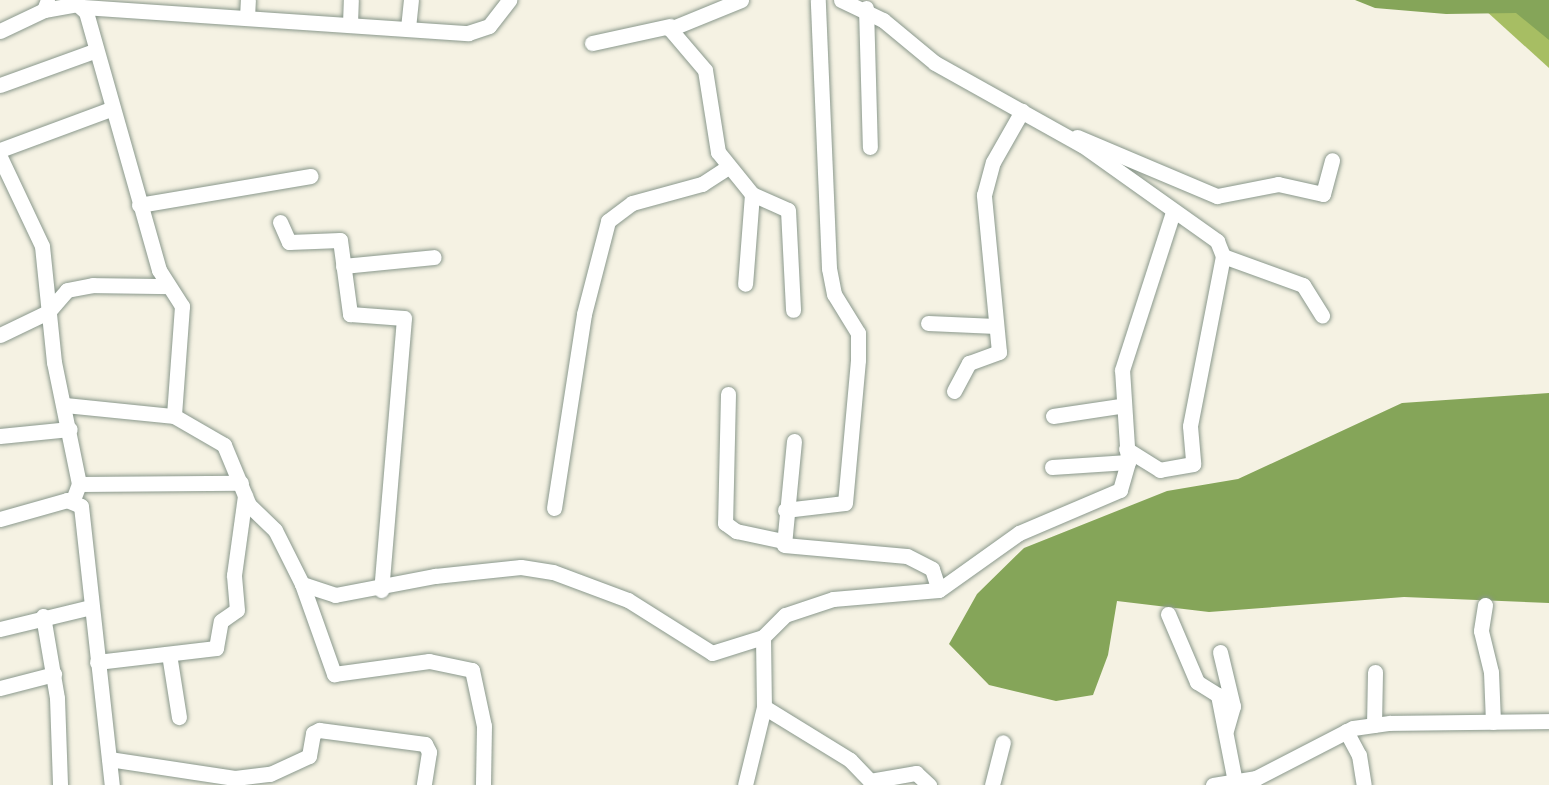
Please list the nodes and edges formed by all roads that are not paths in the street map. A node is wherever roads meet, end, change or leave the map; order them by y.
1 (248, 0) edge
2 (351, 0) edge
3 (411, 0) edge
4 (741, 0) edge
5 (818, 0) edge
6 (841, 0) edge
7 (502, 4) edge
8 (45, 5) edge
9 (146, 5) edge
10 (83, 7) junction
11 (866, 8) junction
12 (247, 18) junction
13 (350, 24) junction
14 (670, 26) junction
15 (408, 28) junction
16 (0, 31) edge
17 (91, 38) junction
18 (592, 44) dead end
19 (0, 85) edge
20 (111, 109) junction
21 (1022, 111) junction
22 (1062, 133) junction
23 (870, 147) dead end
24 (0, 150) edge
25 (0, 156) edge
26 (1332, 160) dead end
27 (727, 168) junction
28 (311, 176) dead end
29 (752, 194) junction
30 (140, 205) junction
31 (1173, 212) junction
32 (280, 222) dead end
33 (1223, 256) junction
34 (434, 257) dead end
35 (343, 266) junction
36 (745, 284) dead end
37 (168, 286) junction
38 (793, 310) dead end
39 (48, 312) junction
40 (1322, 316) dead end
41 (928, 323) dead end
42 (996, 326) junction
43 (1, 332) edge
44 (954, 391) dead end
45 (728, 394) dead end
46 (65, 405) junction
47 (1120, 406) junction
48 (174, 416) junction
49 (1053, 416) dead end
50 (70, 429) junction
51 (0, 436) edge
52 (794, 441) dead end
53 (1127, 456) junction
54 (1052, 467) dead end
55 (79, 484) junction
56 (243, 489) junction
57 (73, 500) junction
58 (554, 508) dead end
59 (785, 510) junction
60 (0, 519) edge
61 (783, 541) junction
62 (302, 584) junction
63 (381, 590) junction
64 (939, 590) junction
65 (1485, 605) dead end
66 (91, 608) junction
67 (1168, 614) dead end
68 (43, 616) junction
69 (0, 629) edge
70 (764, 637) junction
71 (1220, 652) dead end
72 (169, 654) junction
73 (97, 662) junction
74 (1375, 672) dead end
75 (54, 674) junction
76 (0, 688) edge
77 (764, 707) junction
78 (179, 717) dead end
79 (1549, 721) edge
80 (1493, 722) junction
81 (1374, 725) junction
82 (1226, 730) junction
83 (1346, 731) junction
84 (1003, 742) dead end
85 (109, 759) junction
86 (244, 780) edge
87 (1235, 782) junction
88 (60, 785) edge
89 (112, 785) edge
90 (424, 785) edge
91 (483, 785) edge
92 (745, 785) edge
93 (929, 785) edge
94 (992, 785) edge
95 (1214, 785) edge
96 (1364, 785) edge

1 - 12 street
2 - 13 street
3 - 15 street
4 - 14 street
5 - 59 street
6 - 11 street
7 - 15 street
8 - 10 street
8 - 16 street
9 - 10 street
9 - 12 street
10 - 17 street
11 - 21 street
11 - 23 street
12 - 13 street
13 - 15 street
14 - 18 street
14 - 27 street
17 - 19 street
17 - 20 street
20 - 24 street
20 - 30 street
21 - 22 street
21 - 42 street
22 - 26 street
22 - 31 street
25 - 39 street
27 - 29 street
27 - 58 street
28 - 30 street
29 - 36 street
29 - 38 street
30 - 37 street
31 - 33 street
31 - 47 street
32 - 35 street
33 - 40 street
33 - 53 street
34 - 35 street
35 - 63 street
37 - 39 street
37 - 48 street
39 - 43 street
39 - 46 street
41 - 42 street
42 - 44 street
45 - 61 street
46 - 48 street
46 - 50 street
47 - 49 street
47 - 53 street
48 - 56 street
50 - 51 street
50 - 55 street
52 - 59 street
53 - 54 street
53 - 64 street
55 - 56 street
55 - 57 street
56 - 62 street
56 - 72 street
57 - 60 street
57 - 66 street
59 - 61 street
61 - 64 street
62 - 63 street
62 - 91 street
63 - 70 street
64 - 70 street
65 - 80 street
66 - 68 street
66 - 73 street
67 - 82 street
68 - 69 street
68 - 75 street
70 - 77 street
71 - 82 street
72 - 73 street
72 - 78 street
73 - 85 street
74 - 81 street
75 - 76 street
75 - 88 street
77 - 92 street
77 - 93 street
79 - 80 street
80 - 81 street
81 - 83 street
82 - 87 street
83 - 87 street
83 - 96 street
84 - 94 street
85 - 86 street
85 - 89 street
86 - 90 street
87 - 95 street

